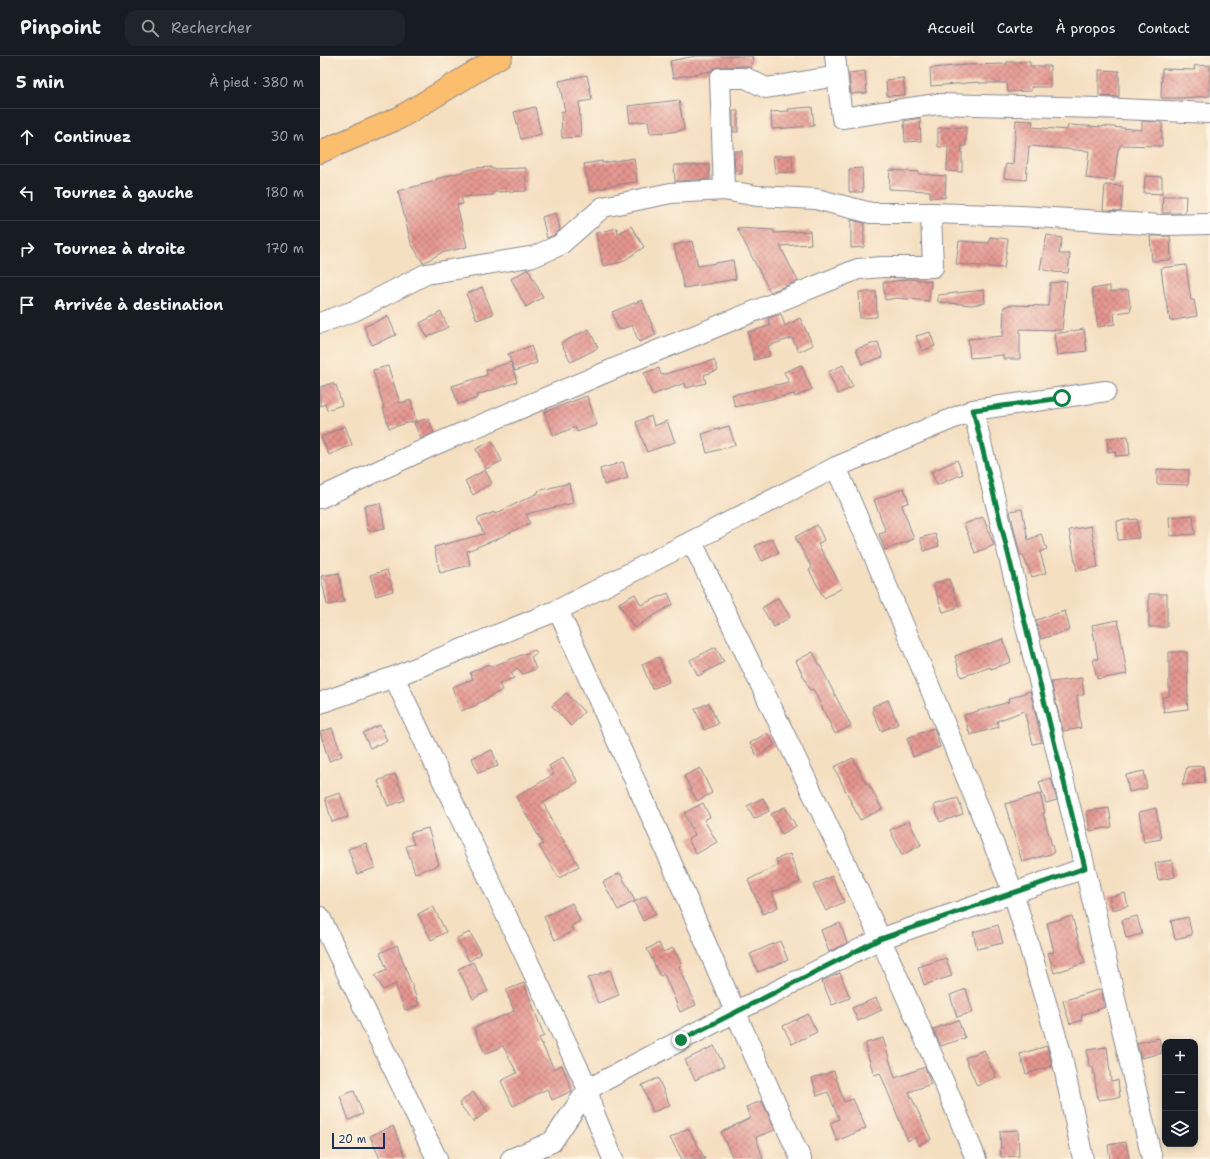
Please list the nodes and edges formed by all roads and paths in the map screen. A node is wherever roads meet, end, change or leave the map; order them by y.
1 (501, 56) edge
2 (835, 56) edge
3 (837, 76) junction
4 (1210, 113) edge
5 (320, 152) edge
6 (724, 190) junction
7 (931, 213) junction
8 (1210, 224) edge
9 (320, 323) edge
10 (1106, 391) dead end
11 (973, 410) junction
12 (836, 467) junction
13 (320, 498) edge
14 (692, 542) junction
15 (558, 610) junction
16 (394, 677) junction
17 (320, 703) edge
18 (1085, 868) junction
19 (1013, 892) junction
20 (320, 917) edge
21 (880, 939) junction
22 (735, 1012) junction
23 (588, 1089) junction
24 (437, 1159) edge
25 (511, 1159) edge
26 (613, 1159) edge
27 (801, 1159) edge
28 (976, 1159) edge
29 (1083, 1159) edge
30 (1152, 1159) edge

1 - 5 highway
2 - 3 street
3 - 4 street
3 - 6 street
6 - 7 street
6 - 9 street
7 - 8 street
7 - 13 street
10 - 11 street
11 - 12 street
11 - 18 street
12 - 14 street
12 - 19 street
14 - 15 street
14 - 21 street
15 - 16 street
15 - 22 street
16 - 17 street
16 - 23 street
18 - 19 street
18 - 30 street
19 - 21 street
19 - 29 street
20 - 24 street
21 - 22 street
21 - 28 street
22 - 23 street
22 - 27 street
23 - 25 street
23 - 26 street

